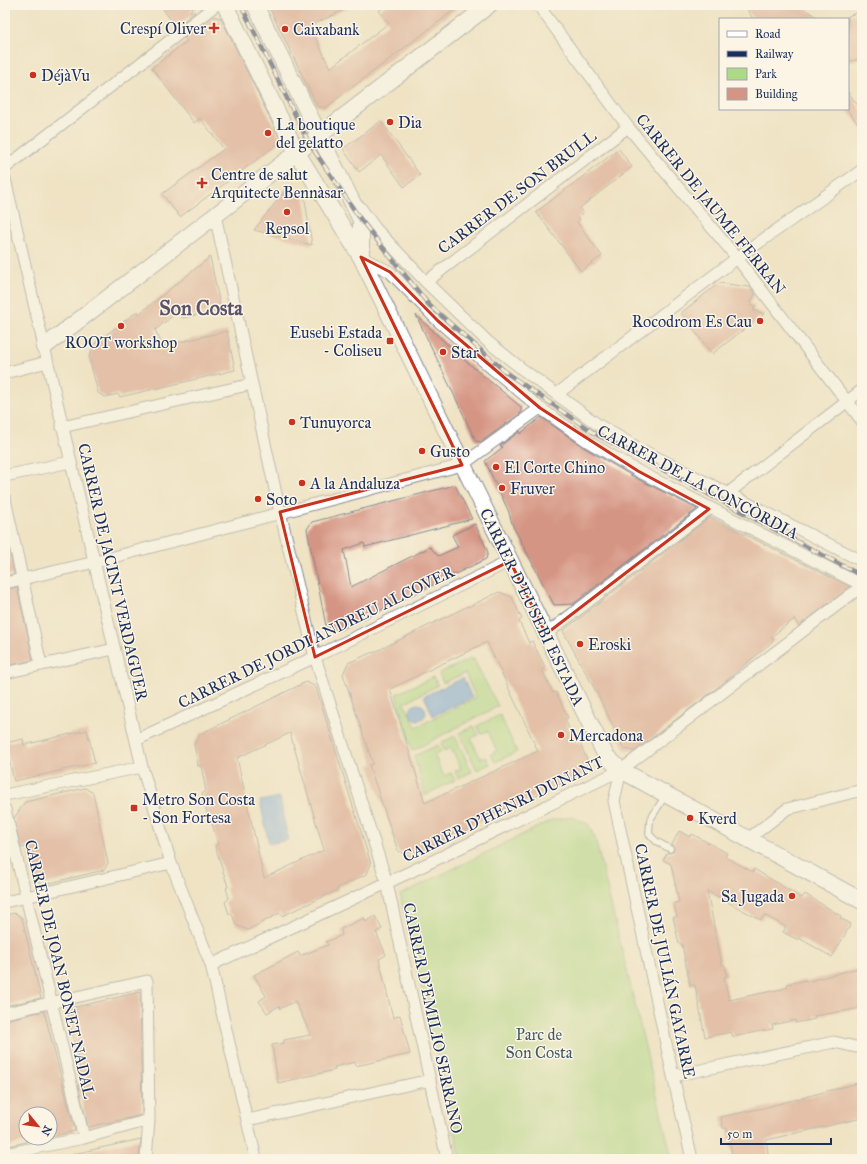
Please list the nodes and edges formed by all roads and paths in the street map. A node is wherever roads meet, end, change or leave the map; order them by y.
1 (216, 5) edge
2 (225, 5) edge
3 (255, 5) edge
4 (489, 5) edge
5 (538, 5) edge
6 (628, 127) junction
7 (320, 135) junction
8 (297, 153) junction
9 (5, 168) edge
10 (862, 170) edge
11 (5, 179) edge
12 (347, 189) junction
13 (216, 215) junction
14 (361, 257) junction
15 (737, 258) junction
16 (426, 282) junction
17 (45, 354) junction
18 (5, 373) edge
19 (252, 384) junction
20 (862, 390) edge
21 (558, 394) junction
22 (847, 401) junction
23 (540, 408) junction
24 (862, 420) edge
25 (62, 427) junction
26 (70, 462) junction
27 (462, 464) junction
28 (5, 476) edge
29 (727, 494) junction
30 (5, 499) edge
31 (709, 509) junction
32 (280, 512) junction
33 (510, 561) junction
34 (862, 561) edge
35 (95, 562) junction
36 (22, 579) junction
37 (5, 583) edge
38 (862, 585) edge
39 (546, 634) junction
40 (114, 649) junction
41 (315, 658) junction
42 (41, 665) junction
43 (5, 673) edge
44 (136, 740) junction
45 (142, 767) junction
46 (621, 770) junction
47 (862, 790) edge
48 (666, 794) junction
49 (5, 795) edge
50 (5, 809) edge
51 (748, 839) junction
52 (670, 849) dead end
53 (171, 864) junction
54 (386, 883) junction
55 (26, 896) junction
56 (862, 901) edge
57 (5, 902) edge
58 (211, 965) junction
59 (51, 1002) junction
60 (5, 1013) edge
61 (856, 1047) dead end
62 (672, 1076) junction
63 (430, 1080) junction
64 (149, 1120) junction
65 (247, 1120) junction
66 (84, 1138) junction
67 (5, 1154) edge
68 (146, 1159) edge
69 (256, 1159) edge
70 (447, 1159) edge
71 (692, 1159) edge

1 - 9 street
2 - 8 main road, CARRER D'EUSEBI ESTADA
3 - 7 main road, CARRER D'EUSEBI ESTADA
4 - 7 main road
5 - 6 street, CARRER DE JAUME FERRAN
6 - 15 street, CARRER DE JAUME FERRAN
6 - 16 street, CARRER DE SON BRULL
7 - 8 main road
7 - 12 main road, CARRER D'EUSEBI ESTADA
8 - 13 main road
8 - 14 main road, CARRER D'EUSEBI ESTADA
10 - 15 street
11 - 17 street, CARRER DE JACINT VERDAGUER
12 - 14 main road, CARRER D'EUSEBI ESTADA
12 - 16 street, CARRER D'EUSEBI ESTADA
13 - 17 main road
13 - 19 street, CARRER D'EMILIO SERRANO
14 - 23 street, CARRER DE LA CONCÒRDIA
14 - 27 main road, CARRER D'EUSEBI ESTADA
15 - 21 street
15 - 22 street, CARRER DE JAUME FERRAN
16 - 21 street, CARRER DE LA CONCÒRDIA
17 - 18 street
17 - 25 street, CARRER DE JACINT VERDAGUER
19 - 25 street
19 - 32 street, CARRER D'EMILIO SERRANO
20 - 22 street
21 - 29 street, CARRER DE LA CONCÒRDIA
22 - 24 street, CARRER DE JAUME FERRAN
22 - 29 street
23 - 27 street
23 - 31 street, CARRER DE LA CONCÒRDIA
25 - 26 street, CARRER DE JACINT VERDAGUER
26 - 28 street
26 - 35 street, CARRER DE JACINT VERDAGUER
27 - 32 street
27 - 33 main road, CARRER D'EUSEBI ESTADA
29 - 34 street, CARRER DE LA CONCÒRDIA
30 - 36 street
31 - 38 street, CARRER DE LA CONCÒRDIA
31 - 39 street
32 - 35 street
32 - 41 street, CARRER D'EMILIO SERRANO
33 - 39 main road, CARRER D'EUSEBI ESTADA
33 - 41 street, CARRER DE JORDI ANDREU ALCOVER
35 - 36 street
35 - 40 street, CARRER DE JACINT VERDAGUER
36 - 37 street
36 - 42 street
38 - 46 street, CARRER D'HENRI DUNANT
39 - 46 main road, CARRER D'EUSEBI ESTADA
40 - 42 street
40 - 44 street, CARRER DE JACINT VERDAGUER
41 - 44 street, CARRER DE JORDI ANDREU ALCOVER
41 - 54 street, CARRER D'EMILIO SERRANO
42 - 43 street
44 - 45 street, CARRER DE JACINT VERDAGUER
45 - 49 street
45 - 53 street, CARRER DE JACINT VERDAGUER
46 - 48 main road, CARRER D'EUSEBI ESTADA
46 - 54 street, CARRER D'HENRI DUNANT
46 - 62 street, CARRER DE JULIÁN GAYARRE
47 - 51 street
48 - 51 main road, CARRER D'EUSEBI ESTADA
48 - 52 lane
50 - 55 street, CARRER DE JOAN BONET NADAL
51 - 56 main road, CARRER D'EUSEBI ESTADA
53 - 55 street
53 - 58 street, CARRER DE JACINT VERDAGUER
54 - 58 street, CARRER D'HENRI DUNANT
54 - 63 street, CARRER D'EMILIO SERRANO
55 - 57 street
55 - 59 street, CARRER DE JOAN BONET NADAL
58 - 65 street, CARRER DE JACINT VERDAGUER
59 - 60 street
59 - 64 street
59 - 66 street, CARRER DE JOAN BONET NADAL
61 - 62 street
62 - 71 street, CARRER DE JULIÁN GAYARRE
63 - 65 street
63 - 70 street, CARRER D'EMILIO SERRANO
64 - 66 street
64 - 68 street
65 - 69 street, CARRER DE JACINT VERDAGUER
66 - 67 street

